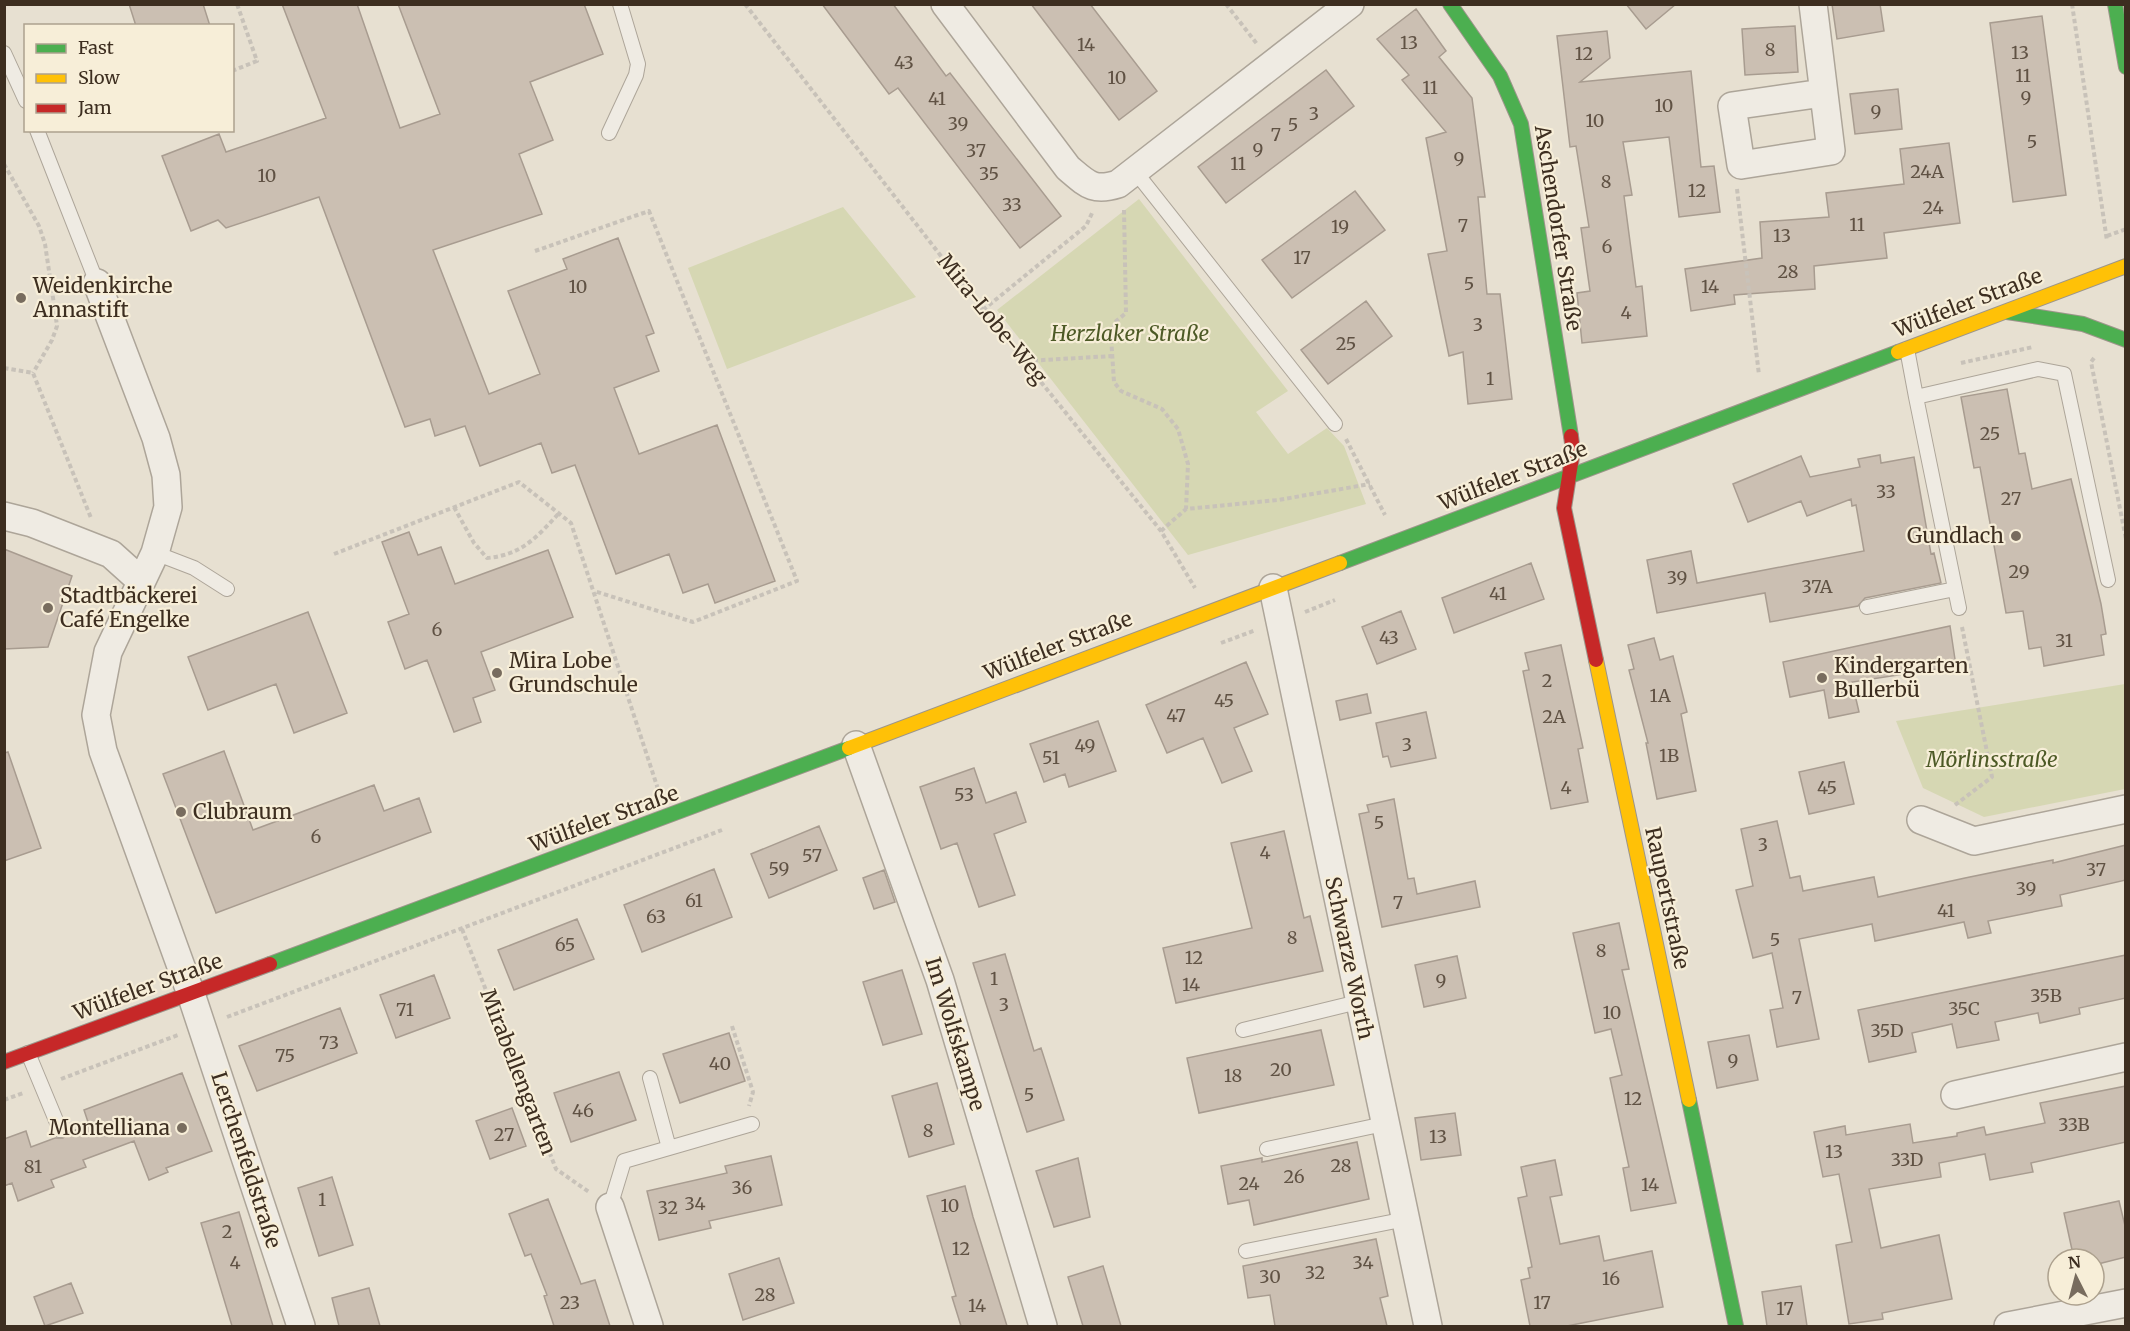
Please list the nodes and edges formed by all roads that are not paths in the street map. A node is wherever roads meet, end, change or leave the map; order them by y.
1 (620, 4) edge
2 (945, 4) edge
3 (1350, 4) edge
4 (1450, 4) edge
5 (1813, 4) edge
6 (2115, 4) edge
7 (4, 53) edge
8 (2126, 67) edge
9 (1823, 93) junction
10 (24, 97) edge
11 (38, 132) edge
12 (609, 133) dead end
13 (1118, 181) junction
14 (2126, 266) edge
15 (97, 283) joint
16 (2005, 311) junction
17 (2126, 340) edge
18 (1907, 349) junction
19 (1917, 397) junction
20 (1335, 424) road end
21 (1568, 477) junction
22 (4, 516) edge
23 (155, 554) junction
24 (2108, 580) dead end
25 (141, 581) junction
26 (1272, 588) junction
27 (227, 589) dead end
28 (1955, 589) junction
29 (1867, 607) dead end
30 (1959, 608) road end
31 (856, 745) junction
32 (2126, 809) edge
33 (1930, 823) road end
34 (191, 994) junction
35 (1358, 1002) junction
36 (1242, 1030) dead end
37 (28, 1053) junction
38 (2126, 1057) edge
39 (4, 1062) edge
40 (650, 1078) dead end
41 (1954, 1095) dead end
42 (1384, 1124) junction
43 (748, 1125) road end
44 (60, 1130) dead end
45 (669, 1148) junction
46 (1267, 1149) dead end
47 (610, 1207) joint
48 (1406, 1219) junction
49 (1246, 1251) dead end
50 (2126, 1303) edge
51 (302, 1326) edge
52 (649, 1326) edge
53 (1043, 1326) edge
54 (1428, 1326) edge
55 (1736, 1326) edge
56 (2008, 1326) edge

1 - 12 lane
2 - 13 street
3 - 13 street
4 - 21 main road, Aschendorfer Straße
5 - 9 street
6 - 8 main road
7 - 10 lane
9 - 9 street
11 - 15 lane
13 - 20 lane
14 - 16 main road, Wülfeler Straße
15 - 23 street, Lerchenfeldstraße
16 - 17 main road
16 - 18 main road, Wülfeler Straße
18 - 19 lane
18 - 21 main road, Wülfeler Straße
19 - 24 lane
19 - 28 lane
21 - 26 main road, Wülfeler Straße
21 - 55 main road, Raupertstraße
22 - 25 street
23 - 25 street, Lerchenfeldstraße
23 - 27 lane
25 - 34 street, Lerchenfeldstraße
26 - 31 main road, Wülfeler Straße
26 - 35 street, Schwarze Worth
28 - 29 lane
28 - 30 lane
31 - 34 main road, Wülfeler Straße
31 - 53 street, Im Wolfskampe
32 - 33 street
34 - 37 main road, Wülfeler Straße
34 - 51 street, Lerchenfeldstraße
35 - 36 lane
35 - 42 street, Schwarze Worth
37 - 39 main road, Wülfeler Straße
37 - 44 lane
38 - 41 street
40 - 45 lane
42 - 46 lane
42 - 48 street, Schwarze Worth
43 - 45 lane
45 - 47 lane
47 - 52 street
48 - 49 lane
48 - 54 street, Schwarze Worth
50 - 56 street

